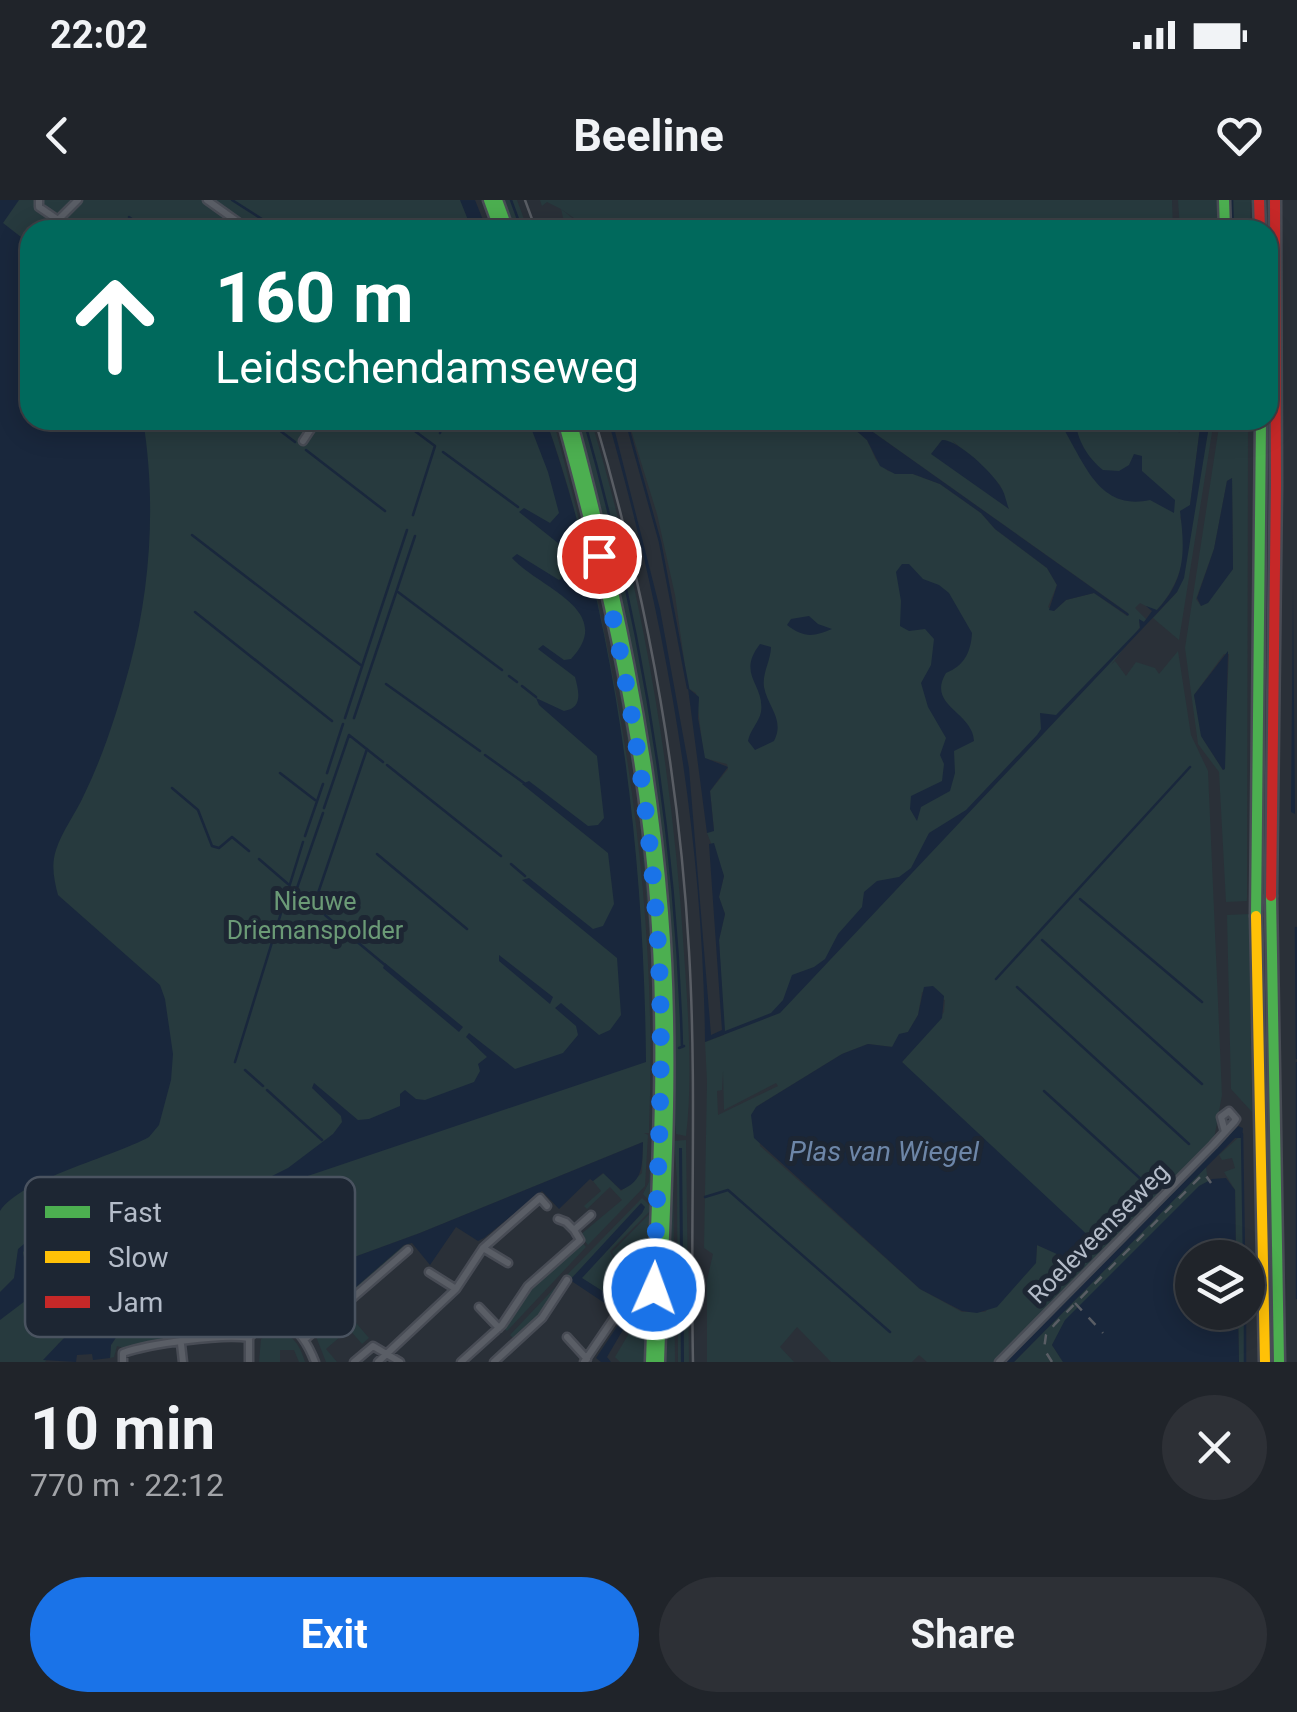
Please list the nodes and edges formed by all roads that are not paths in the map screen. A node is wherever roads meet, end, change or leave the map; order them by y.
1 (39, 200) edge
2 (77, 200) edge
3 (207, 200) edge
4 (236, 220) edge
5 (310, 430) edge
6 (566, 430) edge
7 (572, 430) edge
8 (1259, 430) edge
9 (1276, 430) edge
10 (302, 441) dead end
11 (1225, 1132) dead end
12 (662, 1134) junction
13 (547, 1206) dead end
14 (591, 1215) dead end
15 (558, 1219) dead end
16 (574, 1230) junction
17 (484, 1248) junction
18 (408, 1250) dead end
19 (508, 1263) dead end
20 (429, 1272) dead end
21 (567, 1280) dead end
22 (456, 1290) junction
23 (355, 1296) edge
24 (479, 1307) dead end
25 (616, 1316) dead end
26 (499, 1328) junction
27 (220, 1337) edge
28 (238, 1337) edge
29 (307, 1337) edge
30 (567, 1337) dead end
31 (249, 1338) joint
32 (305, 1339) joint
33 (181, 1344) junction
34 (383, 1354) junction
35 (123, 1359) edge
36 (585, 1361) edge
37 (183, 1362) edge
38 (249, 1362) edge
39 (315, 1362) edge
40 (354, 1362) edge
41 (378, 1362) edge
42 (400, 1362) edge
43 (461, 1362) edge
44 (494, 1362) edge
45 (655, 1362) edge
46 (1000, 1362) edge
47 (1266, 1362) edge
48 (1280, 1362) edge

1 - 2 street
3 - 4 street
5 - 10 street
6 - 12 main road
7 - 12 main road
8 - 47 main road
9 - 48 main road
11 - 46 street, Roeleveenseweg
12 - 45 main road
13 - 17 street
14 - 16 street
15 - 16 street
16 - 26 street
17 - 19 street
17 - 22 street
18 - 23 street
20 - 22 street
21 - 44 street
22 - 34 street
24 - 26 street
25 - 36 street
26 - 43 street
27 - 33 street
28 - 31 street
29 - 32 street
30 - 36 street
31 - 38 street
32 - 39 street
33 - 35 street
33 - 37 street
34 - 40 street
34 - 41 street
34 - 42 street

